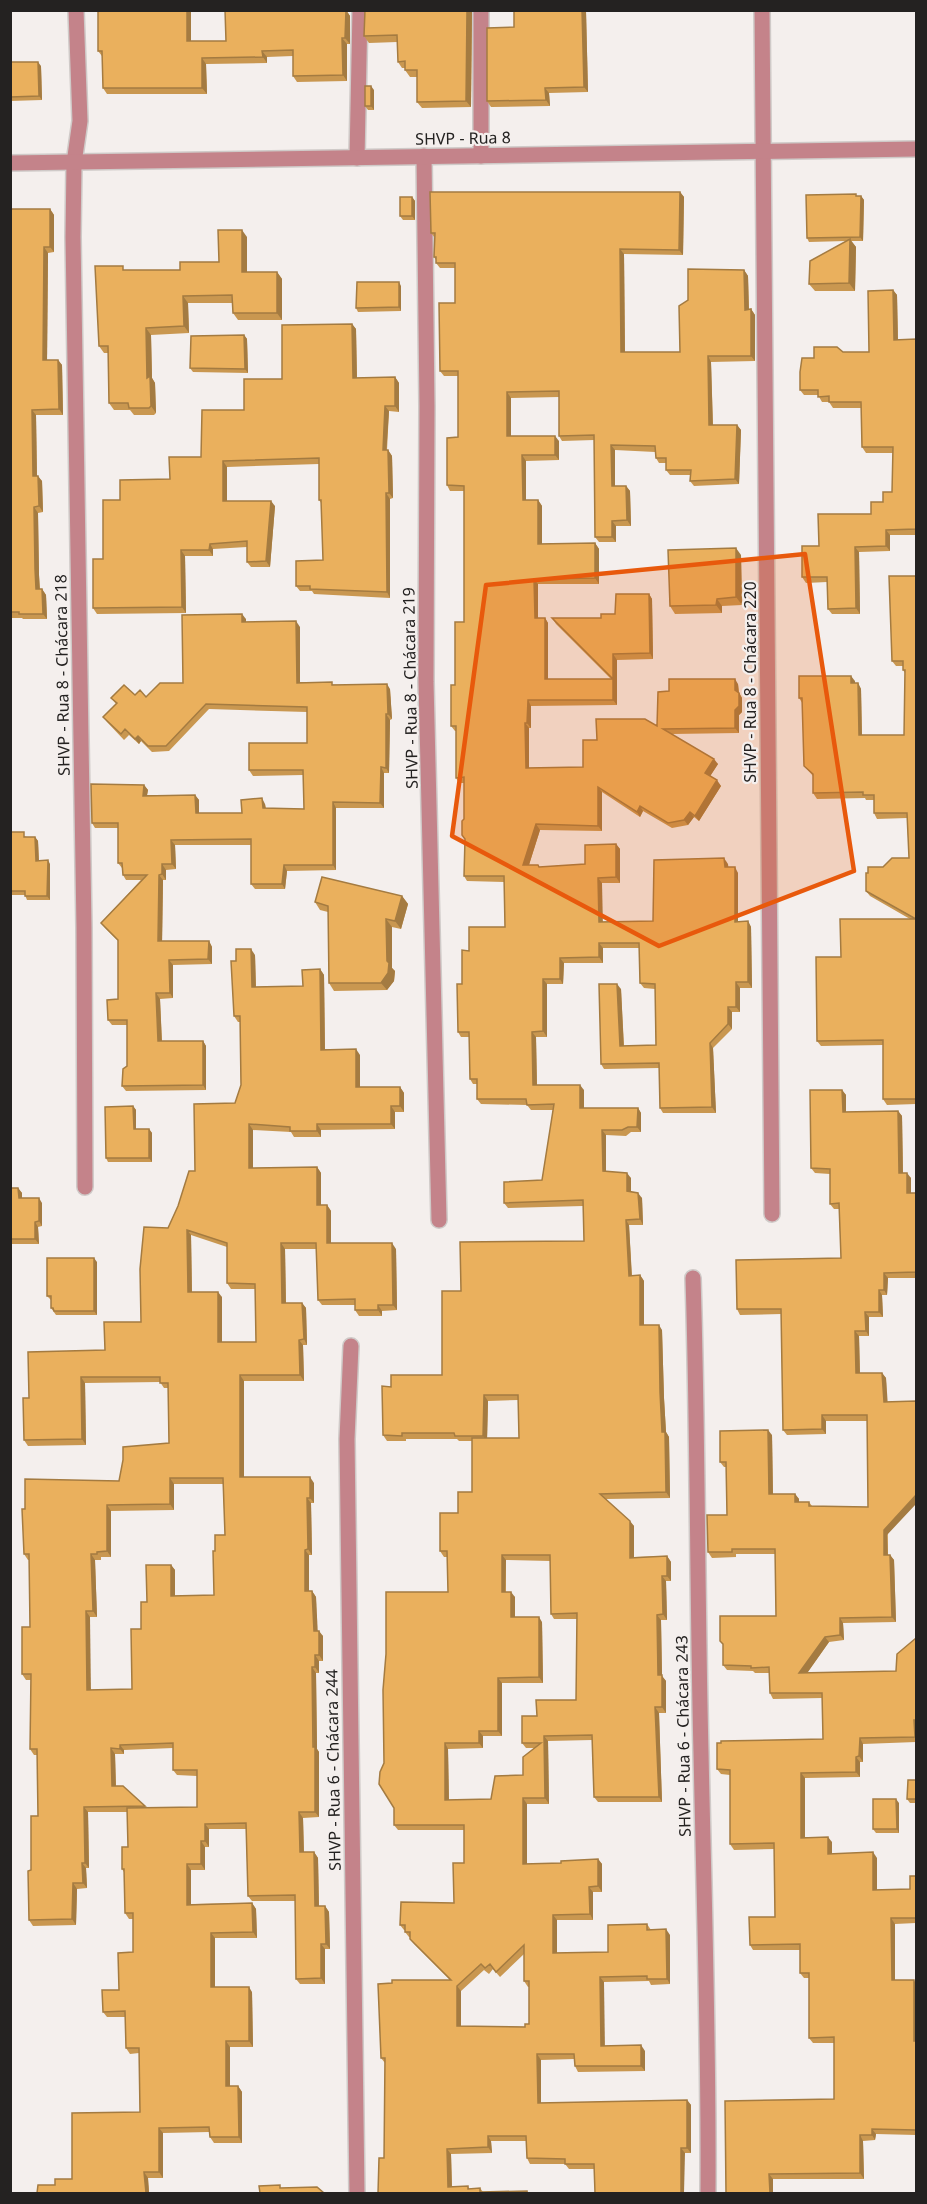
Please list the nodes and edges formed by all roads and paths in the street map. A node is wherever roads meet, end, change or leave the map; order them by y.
1 (76, 10) edge
2 (360, 10) edge
3 (481, 10) edge
4 (762, 10) edge
5 (916, 149) edge
6 (764, 150) junction
7 (424, 156) junction
8 (481, 156) junction
9 (357, 158) junction
10 (10, 163) edge
11 (74, 163) junction
12 (85, 1187) dead end
13 (772, 1214) dead end
14 (439, 1220) dead end
15 (693, 1278) dead end
16 (351, 1346) dead end
17 (357, 2193) edge
18 (708, 2193) edge

1 - 11 street, SHVP - Rua 8 - Chácara 218
2 - 9 street
3 - 8 street
4 - 6 street, SHVP - Rua 8 - Chácara 220
5 - 6 street, SHVP - Rua 8
6 - 8 street, SHVP - Rua 8
6 - 13 street, SHVP - Rua 8 - Chácara 220
7 - 8 street, SHVP - Rua 8
7 - 9 street, SHVP - Rua 8
7 - 14 street, SHVP - Rua 8 - Chácara 219
9 - 11 street, SHVP - Rua 8
10 - 11 street, SHVP - Rua 8
11 - 12 street, SHVP - Rua 8 - Chácara 218
15 - 18 street, SHVP - Rua 6 - Chácara 243
16 - 17 street, SHVP - Rua 6 - Chácara 244

